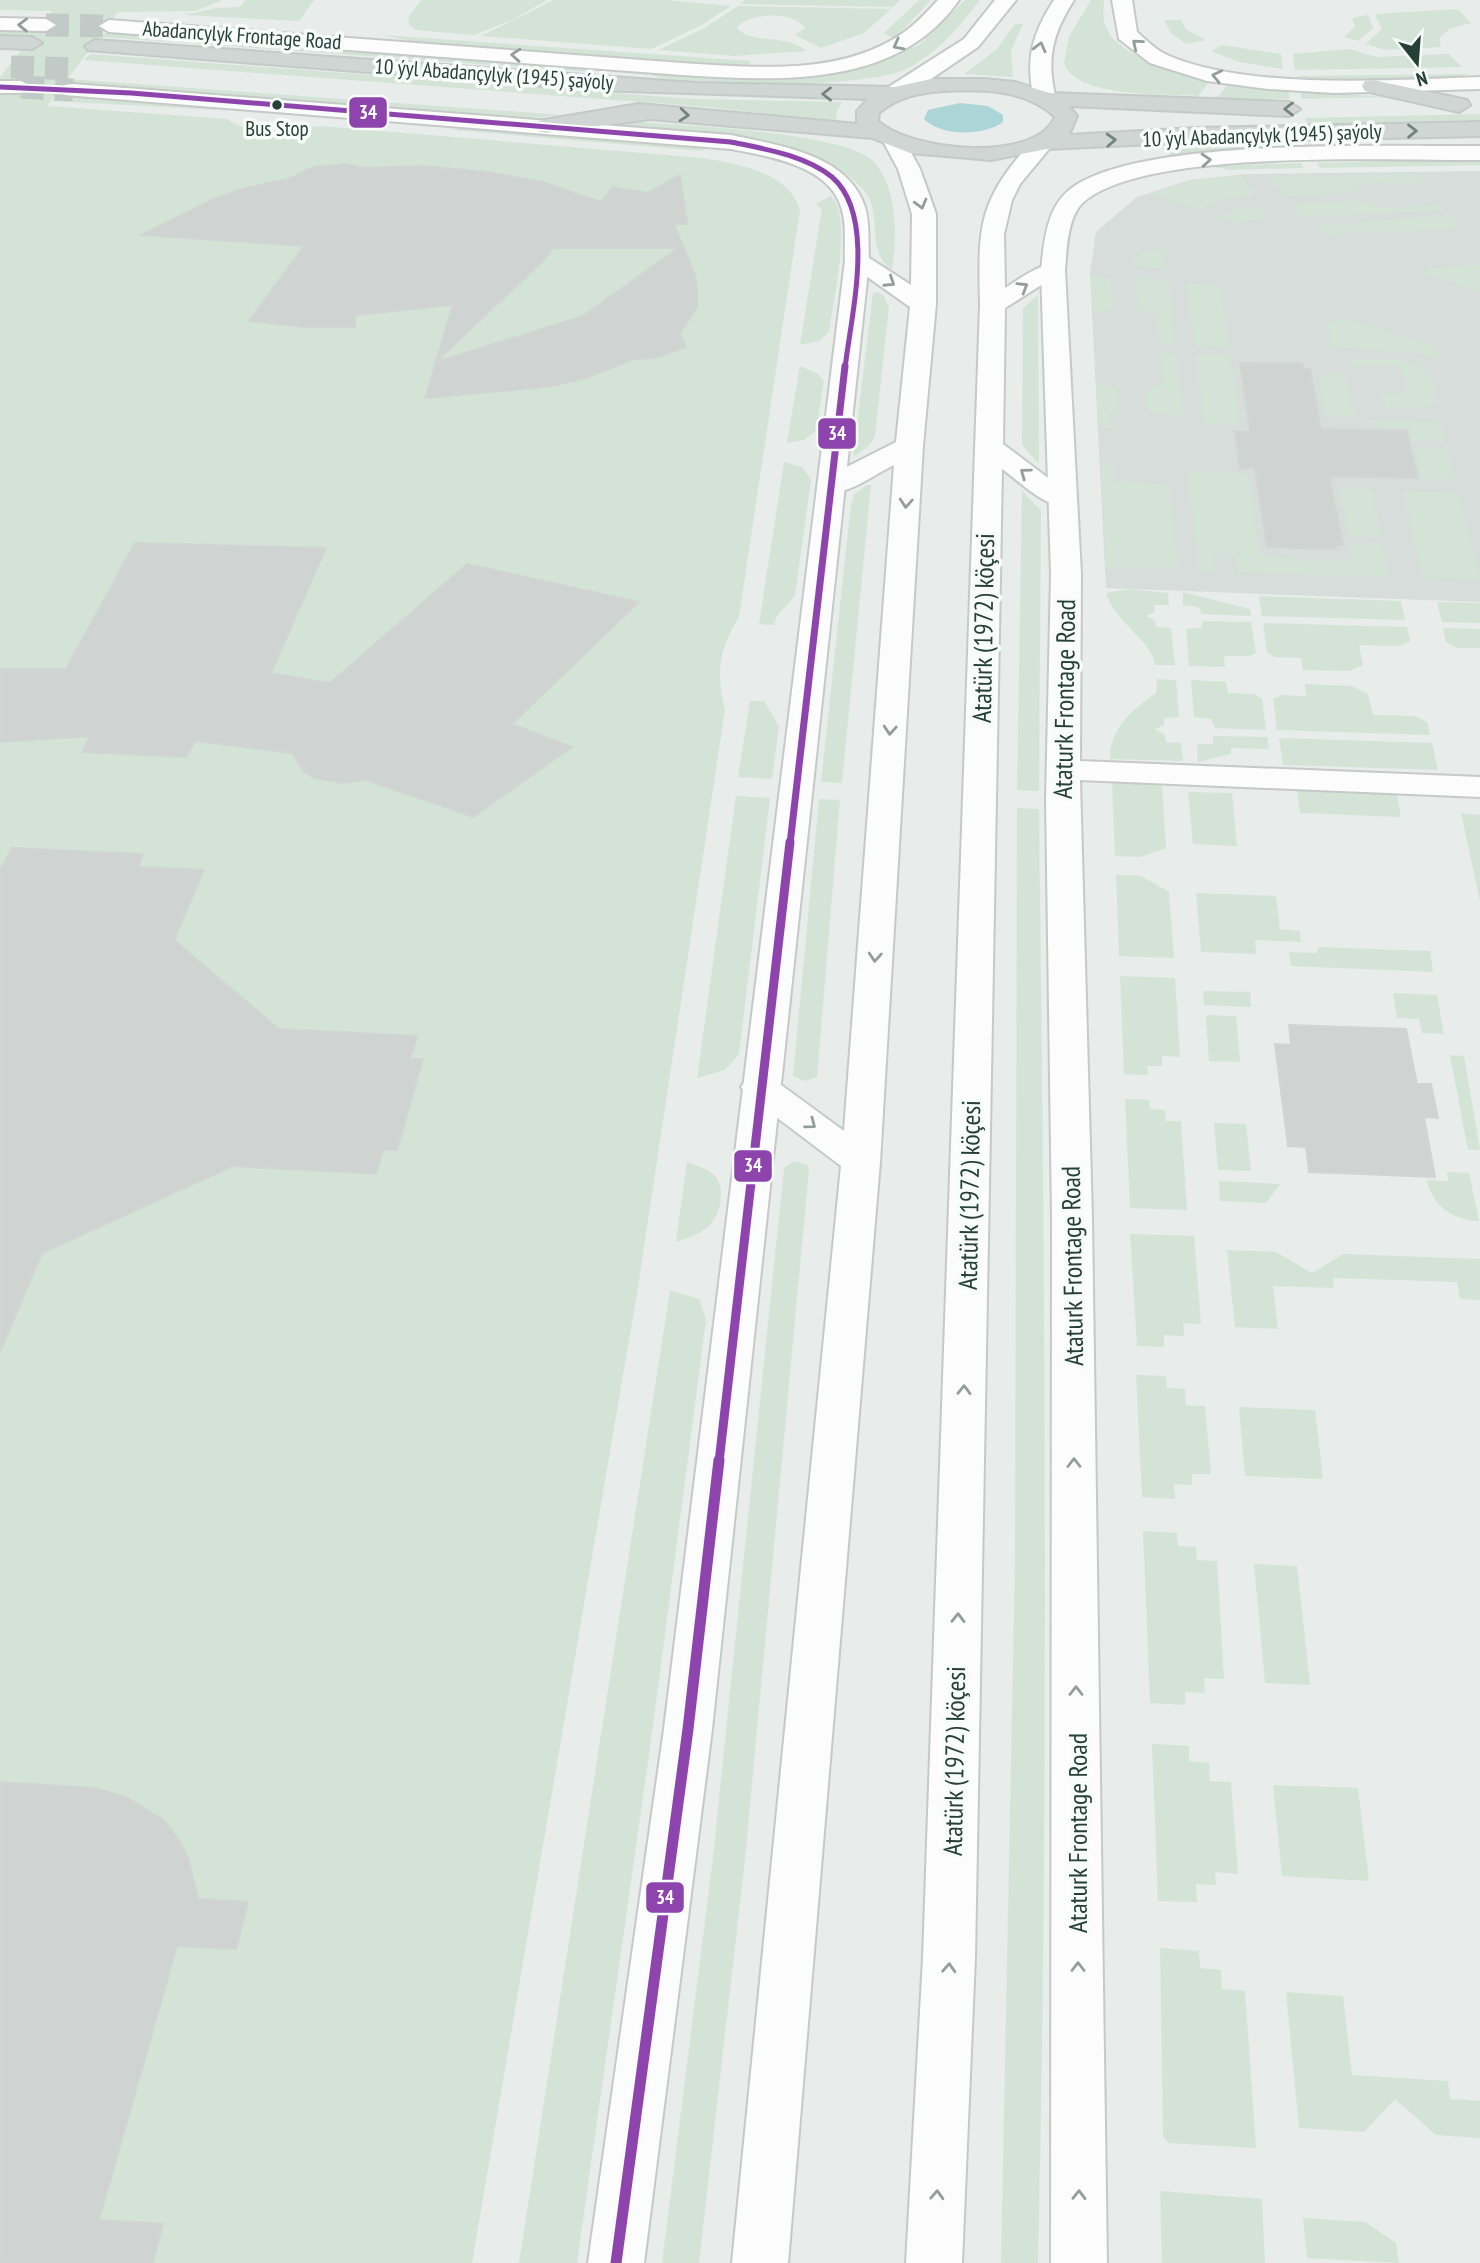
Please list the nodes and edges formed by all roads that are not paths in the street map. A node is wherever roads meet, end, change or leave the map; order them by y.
1 (949, 0) edge
2 (1006, 0) edge
3 (1064, 0) edge
4 (1122, 0) edge
5 (0, 24) edge
6 (46, 25) tunnel mouth
7 (109, 26) tunnel mouth
8 (0, 42) edge
9 (32, 43) tunnel mouth
10 (94, 46) tunnel mouth
11 (584, 61) junction
12 (76, 79) joint
13 (238, 80) dead end
14 (1480, 83) edge
15 (653, 87) junction
16 (895, 93) junction
17 (1372, 97) junction
18 (1045, 99) junction
19 (1470, 104) edge
20 (1310, 109) dead end
21 (543, 115) junction
22 (1480, 132) edge
23 (885, 137) junction
24 (1043, 143) junction
25 (1480, 153) edge
26 (1418, 155) junction
27 (857, 261) junction
28 (1053, 270) junction
29 (923, 303) junction
30 (993, 305) junction
31 (909, 446) junction
32 (988, 446) junction
33 (831, 486) junction
34 (1062, 499) junction
35 (1063, 770) junction
36 (1480, 787) edge
37 (760, 1087) junction
38 (861, 1162) junction
39 (616, 2263) edge
40 (760, 2263) edge
41 (934, 2263) edge
42 (1079, 2263) edge

1 -> 11 street, Abadancylyk Frontage Road
2 - 16 street
18 -> 3 street
17 -> 4 street
6 -> 5 street
11 -> 7 street, Abadancylyk Frontage Road
8 - 9 main road
10 - 15 main road, 10 ýyl Abadançylyk (1945) şaýoly
11 - 15 main road
12 - 13 main road
12 - 21 street
14 - 17 street
16 -> 15 main road, 10 ýyl Abadançylyk (1945) şaýoly
16 - 18 main road, 10 ýyl Abadançylyk (1945) şaýoly
16 - 23 main road
17 - 19 main road, 10 ýyl Abadançylyk (1945) şaýoly
20 -> 18 main road, 10 ýyl Abadançylyk (1945) şaýoly
18 - 24 main road
21 -> 23 main road
21 - 27 street
24 -> 22 main road, 10 ýyl Abadançylyk (1945) şaýoly
22 - 26 main road
23 - 24 main road, 10 ýyl Abadançylyk (1945) şaýoly
23 -> 29 street
24 - 30 street, Atatürk (1972) köçesi
25 - 26 street
28 -> 26 street, Ataturk Frontage Road
27 -> 29 street
27 - 33 street
30 -> 28 street
28 - 34 street, Ataturk Frontage Road
29 - 31 street
30 - 32 street, Atatürk (1972) köçesi
31 - 33 street
31 -> 38 street
34 -> 32 street
41 -> 32 street, Atatürk (1972) köçesi
33 - 37 street
34 - 35 street, Ataturk Frontage Road
35 - 36 street
42 -> 35 street, Ataturk Frontage Road
37 -> 38 street
37 - 39 street
38 - 40 street

